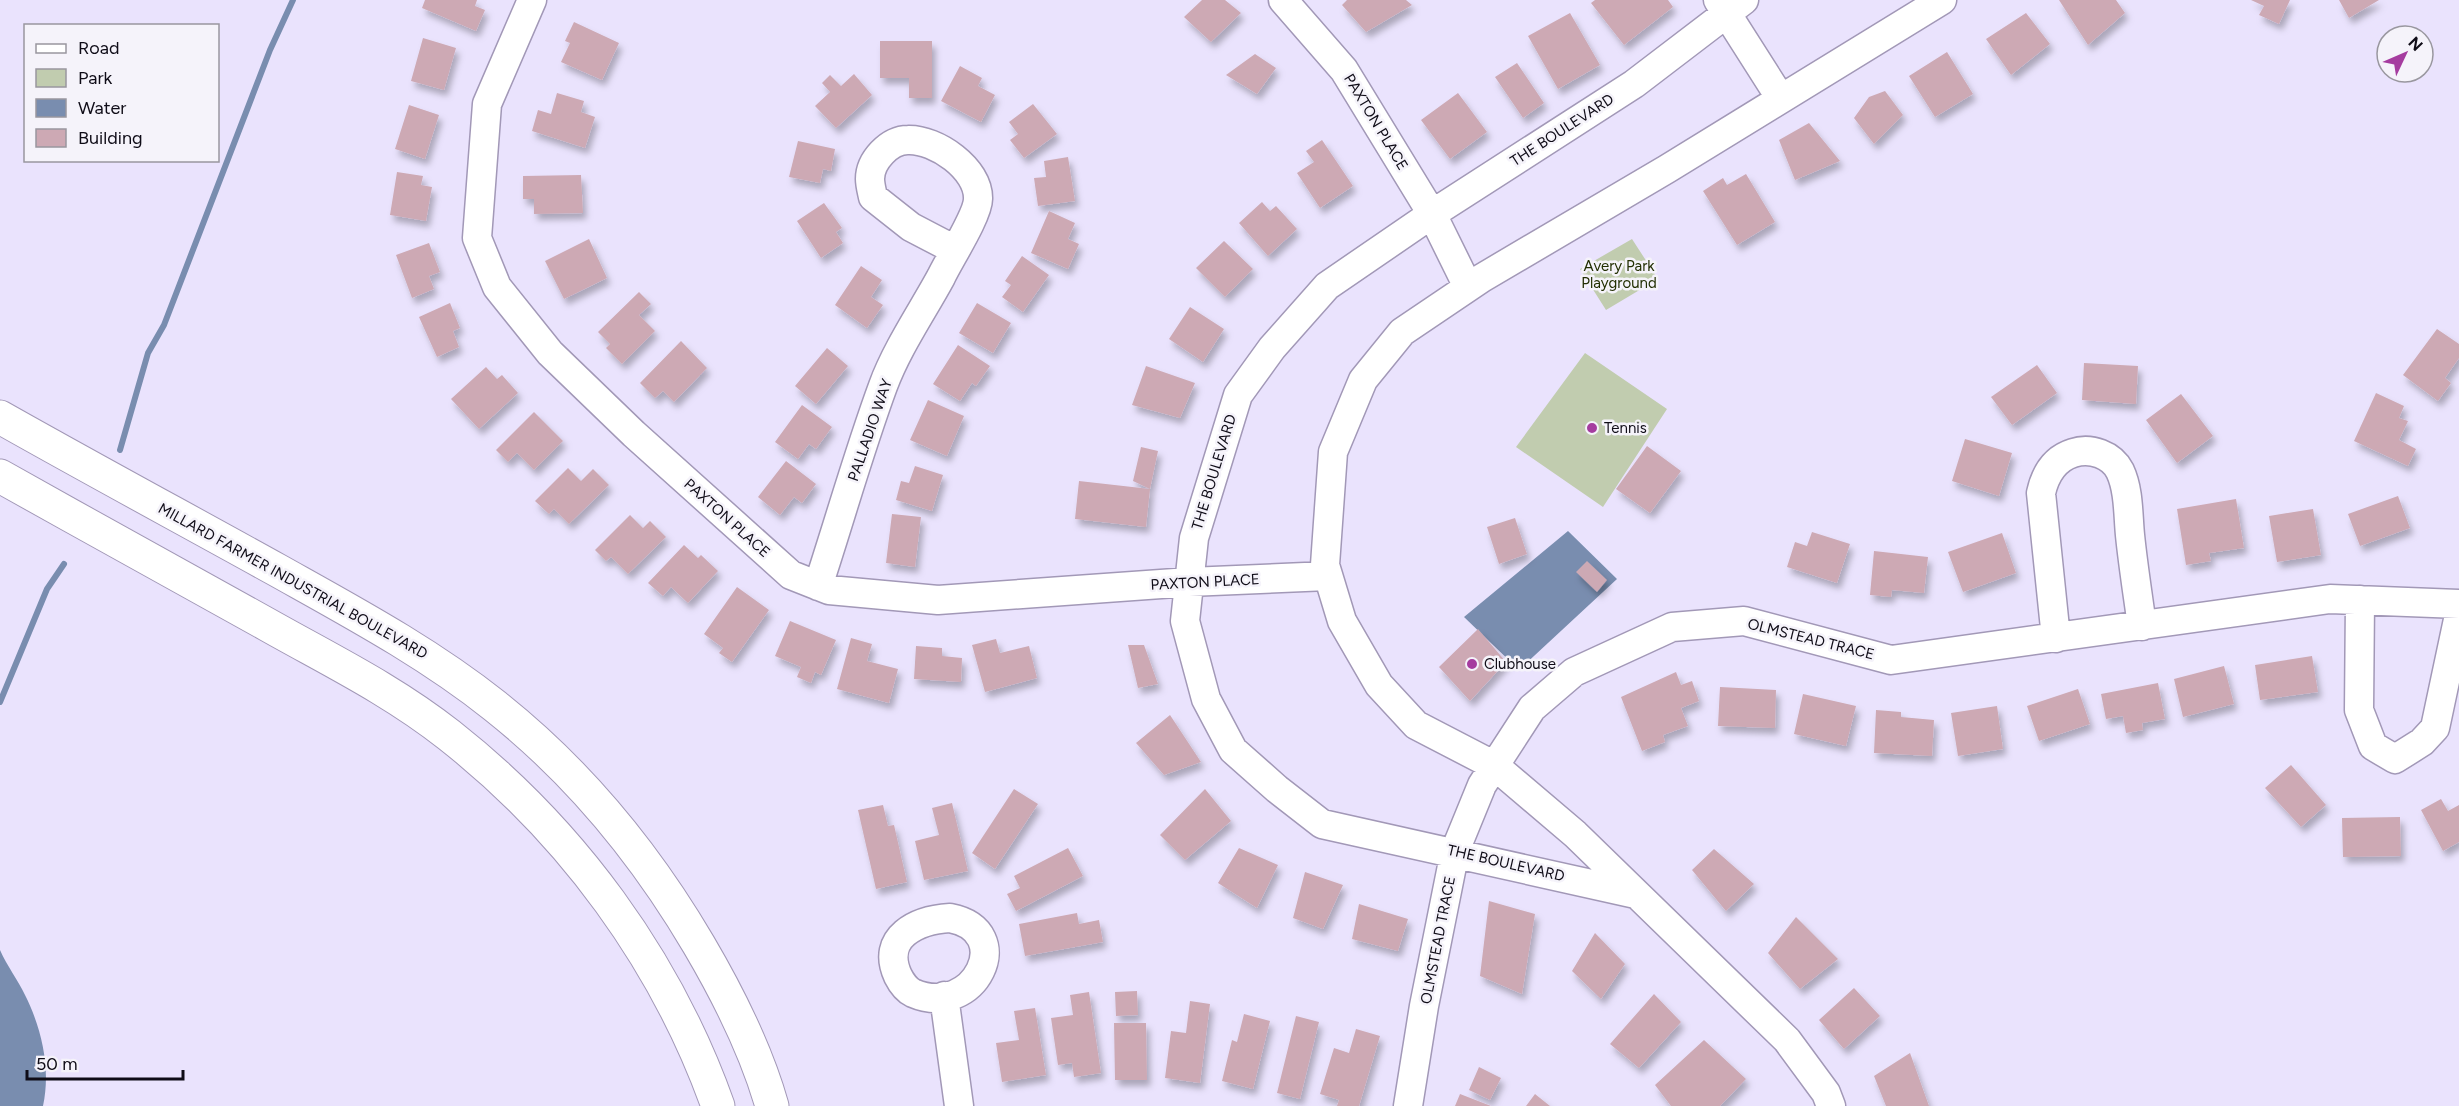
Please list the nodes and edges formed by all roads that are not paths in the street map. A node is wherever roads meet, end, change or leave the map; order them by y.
1 (532, 0) edge
2 (1284, 0) edge
3 (1942, 0) edge
4 (1730, 4) edge
5 (1781, 99) junction
6 (1432, 214) junction
7 (955, 250) dead end
8 (1468, 287) junction
9 (0, 417) edge
10 (0, 476) edge
11 (1328, 576) junction
12 (1189, 582) junction
13 (818, 586) junction
14 (2360, 600) junction
15 (2459, 604) edge
16 (2459, 615) edge
17 (2142, 626) junction
18 (2056, 638) junction
19 (1494, 766) junction
20 (1455, 851) junction
21 (1636, 894) junction
22 (944, 996) dead end
23 (718, 1106) edge
24 (772, 1106) edge
25 (959, 1106) edge
26 (1408, 1106) edge
27 (1831, 1106) edge

1 - 13 street, PAXTON PLACE
2 - 6 street, PAXTON PLACE
3 - 5 street
4 - 5 street
4 - 6 street, THE BOULEVARD
5 - 8 street
6 - 8 street, PAXTON PLACE
6 - 12 street, THE BOULEVARD
7 - 13 street, PALLADIO WAY
8 - 11 street
9 - 24 main road, MILLARD FARMER INDUSTRIAL BOULEVARD
10 - 23 main road
11 - 12 street, PAXTON PLACE
11 - 19 street
12 - 13 street, PAXTON PLACE
12 - 20 street, THE BOULEVARD
14 - 15 street, OLMSTEAD TRACE
14 - 16 street
14 - 17 street, OLMSTEAD TRACE
17 - 18 street, OLMSTEAD TRACE
17 - 18 street
18 - 19 street, OLMSTEAD TRACE
19 - 20 street, OLMSTEAD TRACE
19 - 21 street
20 - 21 street, THE BOULEVARD
20 - 26 street, OLMSTEAD TRACE
21 - 27 street
22 - 25 street

